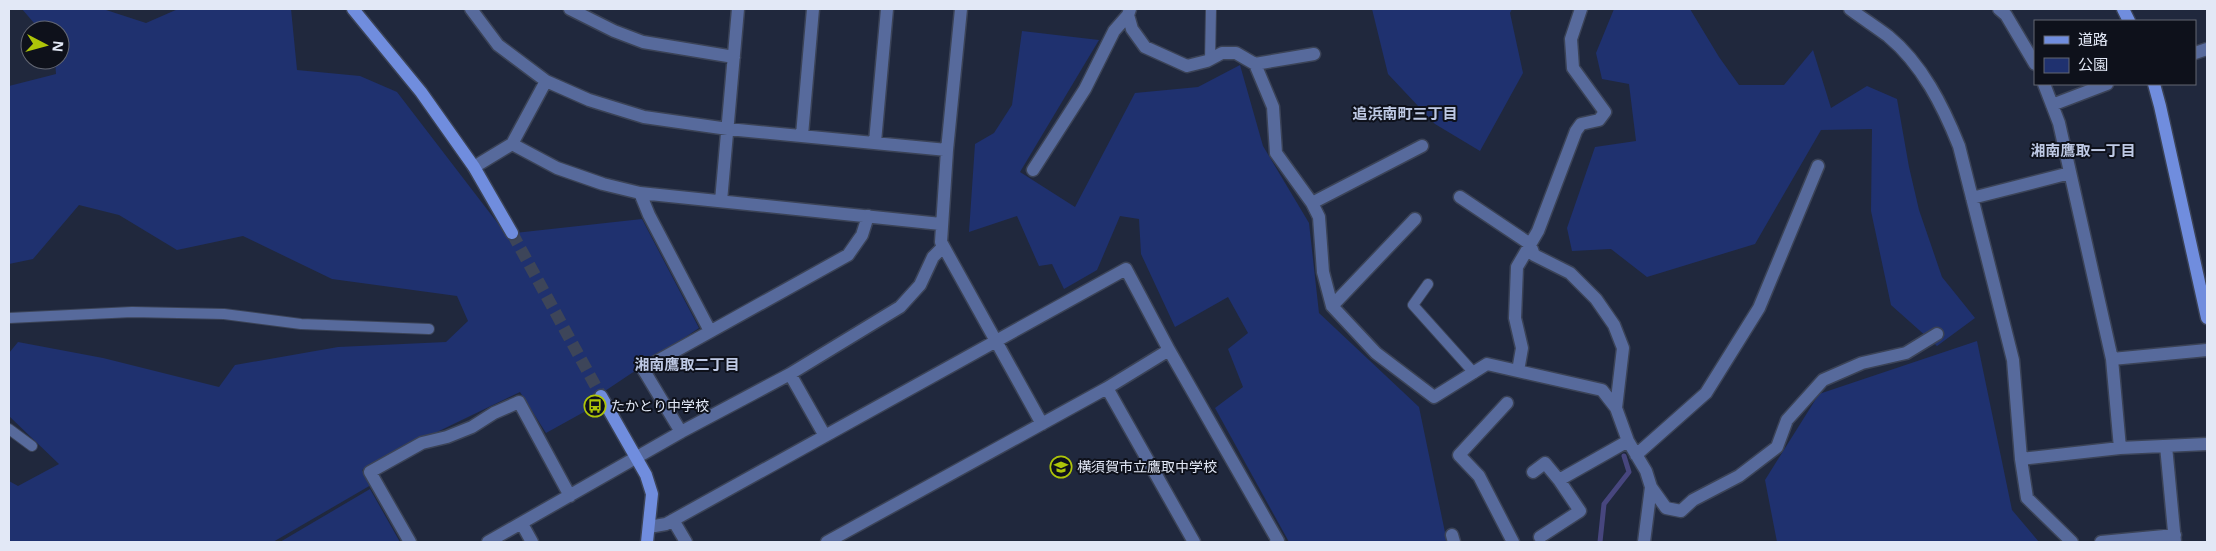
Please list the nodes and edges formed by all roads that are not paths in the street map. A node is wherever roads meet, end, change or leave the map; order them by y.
1 (353, 9) edge
2 (471, 9) edge
3 (570, 9) edge
4 (738, 9) edge
5 (813, 9) edge
6 (887, 9) edge
7 (961, 9) edge
8 (1211, 9) edge
9 (1581, 9) edge
10 (1850, 9) edge
11 (1999, 9) edge
12 (1129, 12) edge
13 (1314, 54) dead end
14 (734, 57) junction
15 (1210, 60) junction
16 (2034, 62) edge
17 (1255, 64) junction
18 (546, 81) junction
19 (2044, 85) edge
20 (2105, 85) edge
21 (2154, 85) edge
22 (2052, 105) junction
23 (728, 129) junction
24 (802, 135) junction
25 (876, 142) junction
26 (512, 144) junction
27 (1422, 146) dead end
28 (947, 150) junction
29 (1818, 166) dead end
30 (474, 167) junction
31 (1033, 170) dead end
32 (2070, 173) junction
33 (640, 192) junction
34 (1460, 196) dead end
35 (1972, 198) junction
36 (721, 201) junction
37 (1312, 203) junction
38 (868, 216) junction
39 (1414, 219) dead end
40 (941, 224) junction
41 (512, 233) tunnel mouth
42 (1530, 244) junction
43 (943, 247) junction
44 (1428, 284) dead end
45 (1332, 306) junction
46 (9, 318) edge
47 (2207, 318) edge
48 (429, 328) dead end
49 (710, 331) junction
50 (1937, 334) dead end
51 (996, 342) junction
52 (1169, 350) junction
53 (2207, 350) edge
54 (2112, 359) junction
55 (1518, 371) junction
56 (1474, 373) junction
57 (790, 374) junction
58 (1107, 388) junction
59 (601, 396) tunnel mouth
60 (1507, 403) dead end
61 (1616, 408) junction
62 (1042, 424) junction
63 (9, 429) edge
64 (681, 432) junction
65 (826, 436) junction
66 (1628, 441) junction
67 (2207, 444) edge
68 (32, 446) dead end
69 (2166, 446) junction
70 (2120, 448) junction
71 (1636, 455) junction
72 (2021, 459) junction
73 (636, 460) junction
74 (1533, 472) dead end
75 (1559, 480) junction
76 (1651, 487) junction
77 (570, 496) junction
78 (673, 520) junction
79 (522, 524) junction
80 (649, 526) junction
81 (848, 537) edge
82 (2175, 539) edge
83 (1538, 541) edge
84 (410, 542) edge
85 (488, 542) edge
86 (532, 542) edge
87 (647, 542) edge
88 (686, 542) edge
89 (827, 542) edge
90 (1194, 542) edge
91 (1276, 542) edge
92 (1512, 542) edge
93 (1644, 542) edge
94 (2072, 542) edge
95 (2101, 542) edge

1 - 30 street
2 - 18 street
3 - 14 street
4 - 14 street
5 - 24 street
6 - 25 street
7 - 28 street
8 - 15 lane
9 - 42 street
10 - 35 street
11 - 16 street
12 - 15 street
12 - 31 street
13 - 17 street
14 - 23 street
15 - 17 street
17 - 37 street
18 - 23 street
18 - 26 street
19 - 22 street
20 - 22 street
21 - 47 street
22 - 32 street
23 - 24 street
23 - 36 street
24 - 25 street
25 - 28 street
26 - 30 street
26 - 33 street
27 - 37 street
28 - 40 street
29 - 71 street
30 - 41 street
32 - 35 street
32 - 54 street
33 - 36 street
33 - 49 street
34 - 42 street
35 - 72 street
36 - 38 street
37 - 45 street
38 - 40 street
38 - 49 street
39 - 45 street
40 - 43 street
42 - 55 street
42 - 61 street
43 - 51 street
43 - 57 street
44 - 56 lane
45 - 56 street
46 - 48 lane
49 - 64 street
50 - 76 street
51 - 52 street
51 - 62 street
51 - 65 street
52 - 58 street
52 - 91 street
53 - 54 street
54 - 70 street
55 - 56 street
55 - 61 street
57 - 64 street
57 - 65 street
58 - 62 street
58 - 90 street
59 - 73 street
60 - 92 street
61 - 66 street
62 - 81 street
63 - 68 lane
64 - 73 street
65 - 78 street
66 - 71 street
66 - 75 street
67 - 69 street
69 - 70 street
69 - 82 street
70 - 72 street
71 - 76 street
72 - 94 street
73 - 77 street
73 - 80 street
74 - 75 street
75 - 83 street
76 - 93 street
77 - 79 street
77 - 84 street
78 - 80 street
78 - 88 street
79 - 85 street
79 - 86 street
80 - 87 street
81 - 89 street
82 - 95 street

